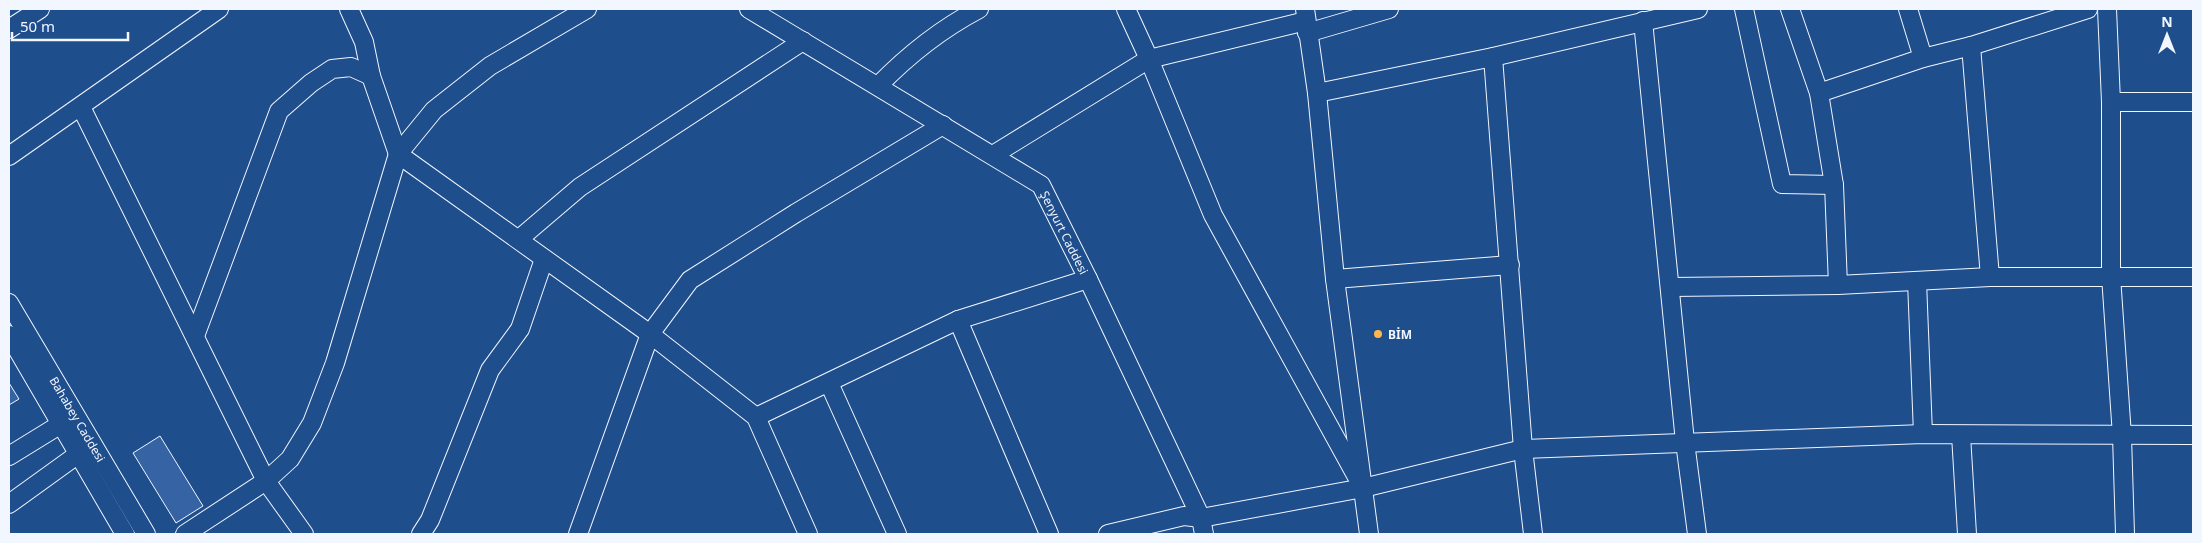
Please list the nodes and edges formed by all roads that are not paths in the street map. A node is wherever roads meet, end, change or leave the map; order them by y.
1 (40, 9) edge
2 (219, 9) edge
3 (349, 9) edge
4 (587, 9) edge
5 (749, 9) edge
6 (979, 9) edge
7 (1126, 9) edge
8 (1389, 9) edge
9 (1698, 9) edge
10 (1744, 9) edge
11 (1790, 9) edge
12 (1908, 9) edge
13 (2088, 9) edge
14 (2107, 9) edge
15 (1306, 21) edge
16 (1644, 21) junction
17 (10, 25) edge
18 (803, 41) junction
19 (1972, 46) junction
20 (1493, 57) junction
21 (1923, 58) junction
22 (1150, 59) junction
23 (371, 76) junction
24 (878, 86) junction
25 (1317, 93) junction
26 (1818, 93) junction
27 (2111, 102) junction
28 (2193, 102) edge
29 (81, 107) junction
30 (943, 125) junction
31 (398, 154) junction
32 (993, 154) junction
33 (9, 156) edge
34 (1834, 185) junction
35 (519, 239) junction
36 (544, 259) junction
37 (1510, 265) junction
38 (2111, 276) junction
39 (1990, 277) junction
40 (2193, 277) edge
41 (1088, 279) junction
42 (1335, 279) junction
43 (1917, 282) junction
44 (1838, 285) junction
45 (1671, 287) junction
46 (9, 303) edge
47 (958, 320) junction
48 (650, 334) junction
49 (9, 335) edge
50 (195, 336) junction
51 (829, 383) junction
52 (756, 418) junction
53 (61, 424) junction
54 (1923, 434) junction
55 (1961, 435) junction
56 (2193, 435) edge
57 (2122, 436) junction
58 (1685, 442) junction
59 (1523, 449) junction
60 (77, 455) junction
61 (9, 456) edge
62 (266, 481) junction
63 (1363, 488) junction
64 (9, 504) edge
65 (1202, 526) edge
66 (125, 534) edge
67 (146, 534) edge
68 (185, 534) edge
69 (304, 534) edge
70 (421, 534) edge
71 (578, 534) edge
72 (808, 534) edge
73 (897, 534) edge
74 (1050, 534) edge
75 (1108, 534) edge
76 (1369, 534) edge
77 (1533, 534) edge
78 (1697, 534) edge
79 (1967, 534) edge
80 (2125, 534) edge

1 - 17 street
2 - 29 street
3 - 23 street
4 - 31 street
5 - 18 street, Şenyurt Caddesi
6 - 24 street
7 - 22 street
8 - 15 street
9 - 16 street
10 - 34 street
11 - 26 street
12 - 21 street
13 - 19 street
14 - 27 street
15 - 22 street
15 - 25 street
16 - 20 street
16 - 45 street
18 - 24 street, Şenyurt Caddesi
18 - 35 street
19 - 21 street
19 - 39 street
20 - 25 street
20 - 37 street
21 - 26 street
22 - 32 street
22 - 63 street
23 - 31 street
23 - 50 street
24 - 30 street, Şenyurt Caddesi
25 - 42 street
26 - 34 street
27 - 28 street
27 - 38 street
29 - 33 street
29 - 50 street
30 - 32 street, Şenyurt Caddesi
30 - 48 street
31 - 35 street
31 - 62 street
32 - 41 street, Şenyurt Caddesi
34 - 44 street
35 - 36 street
36 - 48 street
36 - 70 street
37 - 42 street
37 - 59 street
38 - 39 street
38 - 40 street
38 - 57 street
39 - 43 street
41 - 47 street
41 - 65 street, Şenyurt Caddesi
42 - 63 street
43 - 44 street
43 - 54 street
44 - 45 street
45 - 58 street
46 - 67 street, Bahabey Caddesi
47 - 51 street
47 - 74 street
48 - 52 street
48 - 71 street
49 - 53 street, Bahabey Caddesi
50 - 62 street
51 - 52 street
51 - 73 street
52 - 72 street
53 - 60 street, Bahabey Caddesi
53 - 61 street
54 - 55 street
54 - 58 street
55 - 57 street
55 - 79 street
56 - 57 street
57 - 80 street
58 - 59 street
58 - 78 street
59 - 63 street
59 - 77 street
60 - 64 street
60 - 66 street, Bahabey Caddesi
62 - 68 street
62 - 69 street
63 - 65 street
63 - 76 street
65 - 75 street

